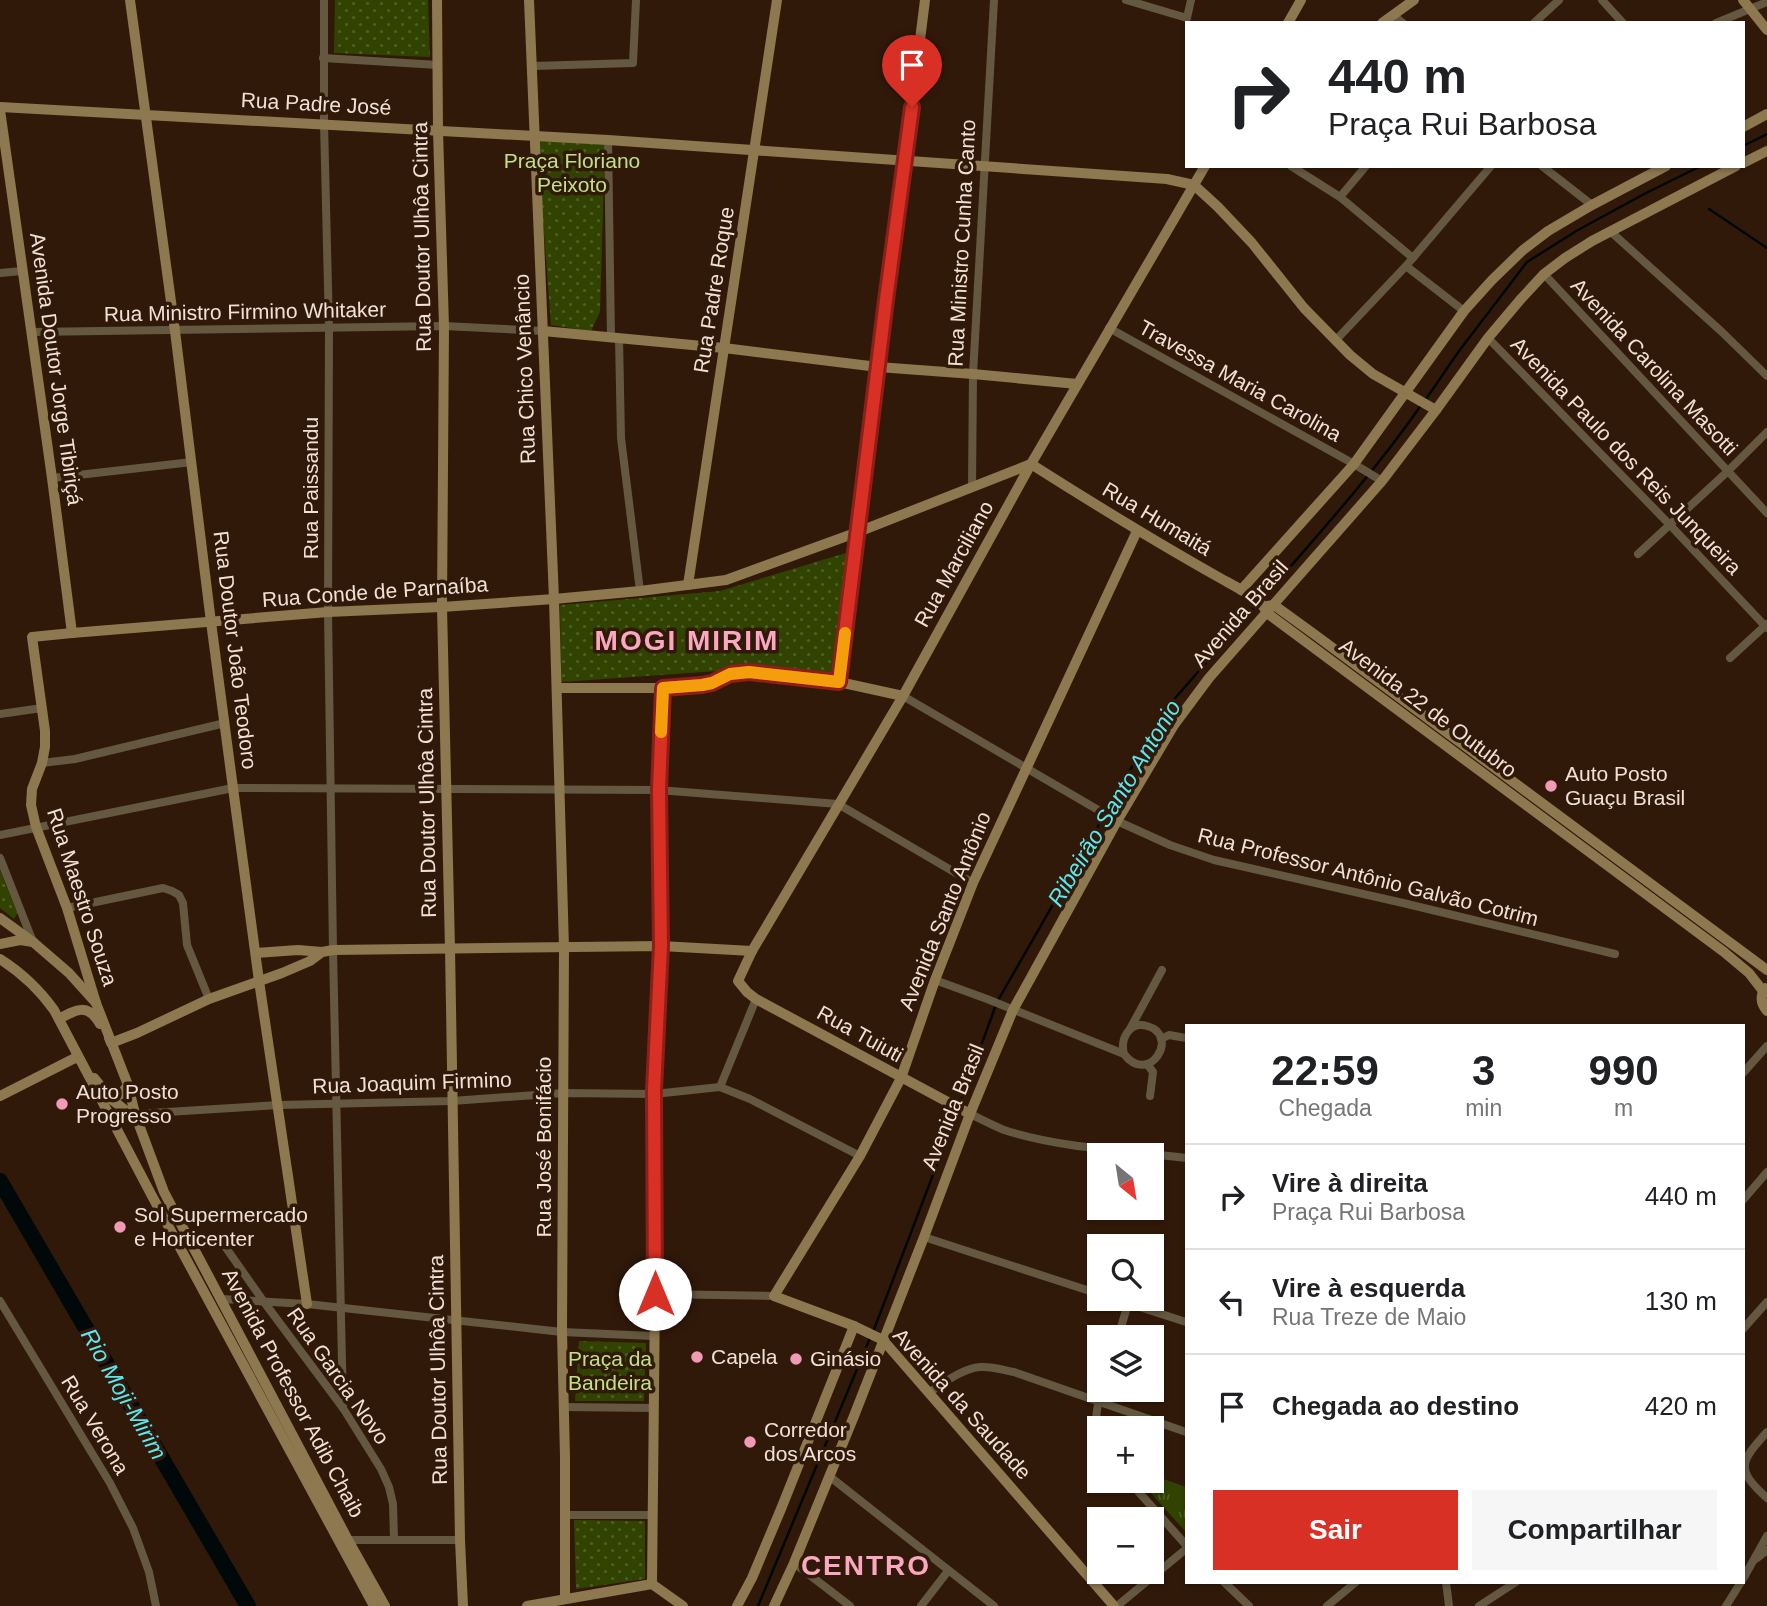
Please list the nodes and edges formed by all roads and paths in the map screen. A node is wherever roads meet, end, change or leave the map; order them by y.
1 (130, 0) edge
2 (324, 0) edge
3 (437, 0) edge
4 (529, 0) edge
5 (636, 0) edge
6 (777, 0) edge
7 (925, 0) edge
8 (994, 0) edge
9 (1126, 0) edge
10 (1191, 0) edge
11 (1301, 0) edge
12 (1414, 0) edge
13 (1559, 0) edge
14 (1602, 0) edge
15 (1767, 2) edge
16 (1747, 4) edge
17 (1393, 15) junction
18 (1289, 21) edge
19 (1385, 21) edge
20 (1400, 21) edge
21 (1536, 21) edge
22 (1621, 21) edge
23 (1719, 21) edge
24 (1767, 30) edge
25 (323, 58) junction
26 (438, 65) junction
27 (533, 66) junction
28 (0, 109) edge
29 (1767, 114) edge
30 (145, 115) junction
31 (324, 123) junction
32 (1745, 126) edge
33 (438, 131) junction
34 (534, 136) junction
35 (608, 140) junction
36 (755, 149) junction
37 (1767, 150) edge
38 (906, 161) junction
39 (1745, 162) edge
40 (983, 166) junction
41 (1204, 168) edge
42 (1294, 168) edge
43 (1364, 168) edge
44 (1490, 168) edge
45 (1545, 168) edge
46 (1662, 168) edge
47 (1732, 168) edge
48 (1194, 185) junction
49 (1340, 198) junction
50 (1592, 205) junction
51 (1611, 231) junction
52 (1413, 258) junction
53 (1406, 266) junction
54 (22, 271) junction
55 (0, 273) edge
56 (1544, 274) junction
57 (1464, 311) junction
58 (444, 326) junction
59 (329, 328) junction
60 (1109, 328) junction
61 (175, 331) junction
62 (543, 331) junction
63 (32, 332) junction
64 (615, 337) junction
65 (1488, 338) junction
66 (1335, 341) junction
67 (724, 348) junction
68 (878, 367) junction
69 (973, 374) junction
70 (1767, 376) edge
71 (1077, 384) junction
72 (1410, 395) junction
73 (1432, 408) junction
74 (1767, 432) edge
75 (192, 462) junction
76 (1031, 464) junction
77 (1358, 467) junction
78 (1727, 472) junction
79 (52, 478) junction
80 (1378, 479) junction
81 (972, 487) junction
82 (1767, 513) edge
83 (1670, 525) junction
84 (858, 531) junction
85 (1137, 531) junction
86 (1638, 554) dead end
87 (688, 585) junction
88 (640, 591) junction
89 (1246, 593) junction
90 (554, 599) junction
91 (442, 607) junction
92 (1267, 607) junction
93 (328, 612) junction
94 (211, 622) junction
95 (1766, 626) edge
96 (72, 633) junction
97 (32, 637) joint
98 (1730, 658) dead end
99 (839, 682) junction
100 (557, 688) junction
101 (663, 688) junction
102 (903, 696) junction
103 (42, 708) junction
104 (0, 714) edge
105 (225, 723) junction
106 (42, 764) junction
107 (1027, 768) junction
108 (233, 788) junction
109 (331, 789) junction
110 (447, 789) junction
111 (560, 790) junction
112 (659, 790) junction
113 (838, 804) junction
114 (1113, 819) junction
115 (36, 827) junction
116 (0, 835) edge
117 (0, 858) edge
118 (973, 883) junction
119 (67, 908) junction
120 (0, 918) edge
121 (33, 942) junction
122 (0, 944) edge
123 (661, 946) junction
124 (450, 948) junction
125 (564, 948) junction
126 (327, 951) junction
127 (752, 951) junction
128 (256, 953) junction
129 (1615, 954) dead end
130 (0, 959) edge
131 (1161, 970) dead end
132 (1767, 970) edge
133 (936, 980) junction
134 (260, 981) junction
135 (738, 981) joint
136 (1765, 989) edge
137 (209, 999) junction
138 (756, 999) junction
139 (96, 1003) junction
140 (1009, 1008) junction
141 (1767, 1011) edge
142 (59, 1019) junction
143 (1130, 1029) junction
144 (1185, 1038) edge
145 (1161, 1039) junction
146 (111, 1043) junction
147 (1767, 1046) edge
148 (1124, 1054) junction
149 (77, 1057) junction
150 (1147, 1064) junction
151 (1745, 1071) edge
152 (901, 1078) junction
153 (128, 1085) junction
154 (720, 1087) junction
155 (564, 1093) junction
156 (654, 1094) junction
157 (0, 1096) edge
158 (1150, 1096) dead end
159 (111, 1099) junction
160 (452, 1101) junction
161 (337, 1103) junction
162 (279, 1105) junction
163 (966, 1112) junction
164 (135, 1114) junction
165 (860, 1156) junction
166 (1185, 1158) edge
167 (1767, 1172) edge
168 (1745, 1198) edge
169 (924, 1237) junction
170 (224, 1245) dead end
171 (1087, 1290) edge
172 (655, 1294) junction
173 (774, 1296) junction
174 (222, 1299) junction
175 (0, 1301) edge
176 (264, 1302) junction
177 (1767, 1302) edge
178 (307, 1304) junction
179 (341, 1308) junction
180 (1151, 1311) edge
181 (457, 1320) junction
182 (1185, 1322) edge
183 (1745, 1327) edge
184 (858, 1328) junction
185 (562, 1332) junction
186 (653, 1336) junction
187 (879, 1338) junction
188 (930, 1392) junction
189 (1087, 1398) edge
190 (1098, 1402) joint
191 (563, 1407) junction
192 (343, 1408) junction
193 (653, 1408) junction
194 (1097, 1416) edge
195 (1185, 1432) edge
196 (1767, 1432) edge
197 (1745, 1462) edge
198 (1745, 1472) edge
199 (829, 1476) junction
200 (1139, 1493) edge
201 (1767, 1498) edge
202 (565, 1515) junction
203 (653, 1515) junction
204 (1767, 1536) edge
205 (394, 1539) junction
206 (348, 1540) junction
207 (460, 1540) junction
208 (1185, 1546) edge
209 (1185, 1548) edge
210 (1767, 1550) edge
211 (1754, 1561) junction
212 (794, 1563) junction
213 (948, 1571) junction
214 (1745, 1575) edge
215 (652, 1584) junction
216 (1226, 1584) edge
217 (1354, 1584) edge
218 (1446, 1584) edge
219 (1513, 1584) edge
220 (1740, 1584) edge
221 (565, 1602) edge
222 (156, 1606) edge
223 (374, 1606) edge
224 (386, 1606) edge
225 (463, 1606) edge
226 (527, 1606) edge
227 (683, 1606) edge
228 (737, 1606) edge
229 (774, 1606) edge
230 (850, 1606) edge
231 (921, 1606) edge
232 (994, 1606) edge
233 (1116, 1606) edge
234 (1249, 1606) edge
235 (1327, 1606) edge
236 (1449, 1606) edge
237 (1479, 1606) edge
238 (1726, 1606) edge

1 - 30 street, Rua Doutor João Teodoro
2 - 25 street, Rua Paissandu
3 - 26 street, Rua Doutor Ulhôa Cintra
4 - 27 street, Rua Chico Venâncio
5 - 27 street
6 - 36 street, Rua Padre Roque
7 - 38 street
8 - 40 street, Rua Ministro Cunha Canto
9 - 10 street
11 - 18 street
12 - 17 street
13 - 21 street
14 - 22 street
15 - 16 street
16 - 23 street
16 - 24 street
17 - 19 street
17 - 20 street
25 - 26 street
25 - 31 street, Rua Paissandu
26 - 33 street, Rua Doutor Ulhôa Cintra
27 - 34 street, Rua Chico Venâncio
28 - 30 street, Rua Padre José
28 - 54 street, Avenida Doutor Jorge Tibiriçá
29 - 32 street
30 - 31 street, Rua Padre José
30 - 61 street, Rua Doutor João Teodoro
31 - 33 street, Rua Padre José
31 - 59 street, Rua Paissandu
33 - 34 street, Rua Padre José
33 - 58 street, Rua Doutor Ulhôa Cintra
34 - 35 street, Rua Padre José
34 - 62 street, Rua Chico Venâncio
35 - 36 street, Rua Padre José
35 - 64 street
36 - 38 street, Rua Padre José
36 - 67 street, Rua Padre Roque
37 - 39 street
38 - 40 street, Rua Padre José
38 - 68 street
40 - 48 street, Rua Padre José
40 - 69 street, Rua Ministro Cunha Canto
41 - 48 street, Rua Marciliano
42 - 49 street
43 - 49 street
44 - 52 street
45 - 50 street
46 - 50 street, Avenida Brasil
47 - 51 street, Avenida Brasil
48 - 60 street, Rua Marciliano
48 - 66 street
49 - 52 street
50 - 57 street, Avenida Brasil
51 - 56 street, Avenida Brasil
51 - 70 street
52 - 53 street
53 - 57 street
53 - 66 street
54 - 55 street
54 - 63 street, Avenida Doutor Jorge Tibiriçá
56 - 65 street, Avenida Brasil
56 - 78 street, Avenida Carolina Masotti
57 - 72 street, Avenida Brasil
58 - 59 street, Rua Ministro Firmino Whitaker
58 - 62 street, Rua Ministro Firmino Whitaker
58 - 91 street, Rua Doutor Ulhôa Cintra
59 - 61 street, Rua Ministro Firmino Whitaker
59 - 93 street, Rua Paissandu
60 - 71 street, Rua Marciliano
60 - 77 street, Travessa Maria Carolina
61 - 63 street, Rua Ministro Firmino Whitaker
61 - 75 street, Rua Doutor João Teodoro
62 - 64 street
62 - 90 street, Rua Chico Venâncio
63 - 79 street, Avenida Doutor Jorge Tibiriçá
64 - 67 street
64 - 88 street
65 - 73 street, Avenida Brasil
65 - 83 street, Avenida Paulo dos Reis Junqueira
66 - 72 street
67 - 68 street
67 - 87 street, Rua Padre Roque
68 - 69 street
68 - 84 street
69 - 71 street
69 - 81 street, Rua Ministro Cunha Canto
71 - 76 street, Rua Marciliano
72 - 73 street
72 - 77 street, Avenida Brasil
73 - 80 street, Avenida Brasil
74 - 78 street
75 - 79 street
75 - 94 street, Rua Doutor João Teodoro
76 - 81 street, Rua Conde de Parnaíba
76 - 85 street, Rua Humaitá
76 - 102 street, Rua Marciliano
77 - 80 street, Travessa Maria Carolina
77 - 89 street, Avenida Brasil
78 - 82 street, Avenida Carolina Masotti
78 - 83 street
79 - 96 street, Avenida Doutor Jorge Tibiriçá
80 - 92 street, Avenida Brasil
81 - 84 street, Rua Conde de Parnaíba
83 - 86 street
83 - 95 street, Avenida Paulo dos Reis Junqueira
84 - 87 street, Rua Conde de Parnaíba
84 - 99 street
85 - 89 street, Rua Humaitá
85 - 107 street, Avenida Santo Antônio
87 - 88 street, Rua Conde de Parnaíba
88 - 90 street, Rua Conde de Parnaíba
89 - 92 street, Rua Humaitá
90 - 91 street, Rua Conde de Parnaíba
90 - 100 street, Rua Chico Venâncio
91 - 93 street, Rua Conde de Parnaíba
91 - 110 street, Rua Doutor Ulhôa Cintra
92 - 114 street, Avenida Brasil
92 - 132 street, Avenida 22 de Outubro
92 - 136 street, Avenida 22 de Outubro
93 - 94 street, Rua Conde de Parnaíba
93 - 109 street, Rua Paissandu
94 - 96 street, Rua Conde de Parnaíba
94 - 105 street, Rua Doutor João Teodoro
95 - 98 street
96 - 97 street, Rua Conde de Parnaíba
97 - 103 street, Rua Maestro Souza
99 - 101 street
99 - 102 street
100 - 101 street
100 - 111 street, Rua José Bonifácio
101 - 112 street
102 - 107 street, Rua Professor Antônio Galvão Cotrim
102 - 113 street, Rua Marciliano
103 - 104 street
103 - 106 street, Rua Maestro Souza
105 - 106 street
105 - 108 street, Rua Doutor João Teodoro
106 - 115 street, Rua Maestro Souza
107 - 114 street, Rua Professor Antônio Galvão Cotrim
107 - 118 street, Avenida Santo Antônio
108 - 109 street
108 - 115 street
108 - 128 street, Rua Doutor João Teodoro
109 - 110 street
109 - 126 street, Rua Paissandu
110 - 111 street
110 - 124 street, Rua Doutor Ulhôa Cintra
111 - 112 street
111 - 125 street, Rua José Bonifácio
112 - 113 street
112 - 123 street
113 - 118 street
113 - 127 street, Rua Marciliano
114 - 129 street, Rua Professor Antônio Galvão Cotrim
114 - 140 street, Avenida Brasil
115 - 116 street
115 - 119 street, Rua Maestro Souza
117 - 121 street
118 - 133 street, Avenida Santo Antônio
119 - 137 street
119 - 139 street, Rua Maestro Souza
120 - 121 street, Avenida Professor Adib Chaib
121 - 122 street
121 - 139 street, Avenida Professor Adib Chaib
123 - 125 street
123 - 127 street
123 - 156 street
124 - 125 street
124 - 126 street
124 - 160 street, Rua Doutor Ulhôa Cintra
125 - 155 street, Rua José Bonifácio
126 - 128 street
126 - 134 street
126 - 161 street, Rua Paissandu
127 - 135 street, Rua Marciliano
128 - 134 street, Rua Doutor João Teodoro
130 - 142 street, Avenida Professor Adib Chaib
131 - 143 street
133 - 140 street
133 - 152 street, Avenida Santo Antônio
134 - 137 street
134 - 162 street, Rua Doutor João Teodoro
135 - 138 street, Rua Tuiuti
136 - 141 street
137 - 146 street
138 - 152 street, Rua Tuiuti
138 - 154 street
139 - 146 street, Avenida Professor Adib Chaib
140 - 148 street
140 - 163 street, Avenida Brasil
142 - 146 street
142 - 149 street, Avenida Professor Adib Chaib
143 - 145 street
143 - 148 street
144 - 145 street
145 - 150 street
146 - 153 street, Avenida Professor Adib Chaib
147 - 151 street
148 - 150 street
149 - 157 street
149 - 159 street
149 - 223 street, Avenida Professor Adib Chaib
150 - 158 street
152 - 163 street, Rua Tuiuti
152 - 165 street, Avenida Santo Antônio
153 - 159 street
153 - 164 street, Avenida Professor Adib Chaib
154 - 156 street, Rua Joaquim Firmino
154 - 165 street
155 - 156 street, Rua Joaquim Firmino
155 - 160 street, Rua Joaquim Firmino
155 - 185 street, Rua José Bonifácio
156 - 172 street
159 - 164 street
160 - 161 street, Rua Joaquim Firmino
160 - 181 street, Rua Doutor Ulhôa Cintra
161 - 162 street, Rua Joaquim Firmino
161 - 179 street, Rua Paissandu
162 - 164 street, Rua Joaquim Firmino
162 - 178 street, Rua Doutor João Teodoro
163 - 166 street
163 - 169 street, Avenida Brasil
164 - 174 street, Avenida Professor Adib Chaib
165 - 173 street, Avenida Santo Antônio
167 - 168 street
169 - 171 street
169 - 187 street, Avenida Brasil
170 - 176 street, Rua Garcia Novo
172 - 173 street, Avenida da Saudade
172 - 186 street
173 - 184 street, Avenida da Saudade
174 - 176 street
174 - 206 street, Avenida Professor Adib Chaib
175 - 222 street, Rua Verona
176 - 178 street
176 - 192 street, Rua Garcia Novo
177 - 183 street
178 - 179 street
179 - 181 street
179 - 192 street, Rua Paissandu
180 - 182 street
181 - 185 street
181 - 207 street, Rua Doutor Ulhôa Cintra
184 - 187 street, Avenida da Saudade
184 - 228 street
185 - 186 street
185 - 191 street, Rua José Bonifácio
186 - 193 street
187 - 188 street, Avenida da Saudade
187 - 199 street, Avenida Brasil
188 - 189 street
188 - 233 street, Avenida da Saudade
190 - 194 street
190 - 195 street
191 - 193 street
191 - 202 street, Rua José Bonifácio
192 - 205 street, Rua Garcia Novo
193 - 203 street
196 - 197 street
198 - 201 street
199 - 212 street, Avenida Brasil
199 - 213 street
200 - 208 street
202 - 203 street
202 - 221 street, Rua José Bonifácio
203 - 215 street
204 - 211 street
205 - 206 street
205 - 207 street
206 - 224 street, Avenida Professor Adib Chaib
207 - 225 street, Rua Doutor Ulhôa Cintra
209 - 233 street
210 - 211 street
211 - 214 street
212 - 229 street, Avenida Brasil
212 - 230 street
213 - 231 street
213 - 232 street
215 - 221 street
215 - 227 street
216 - 234 street
217 - 235 street
218 - 236 street
219 - 237 street
220 - 238 street
221 - 226 street

